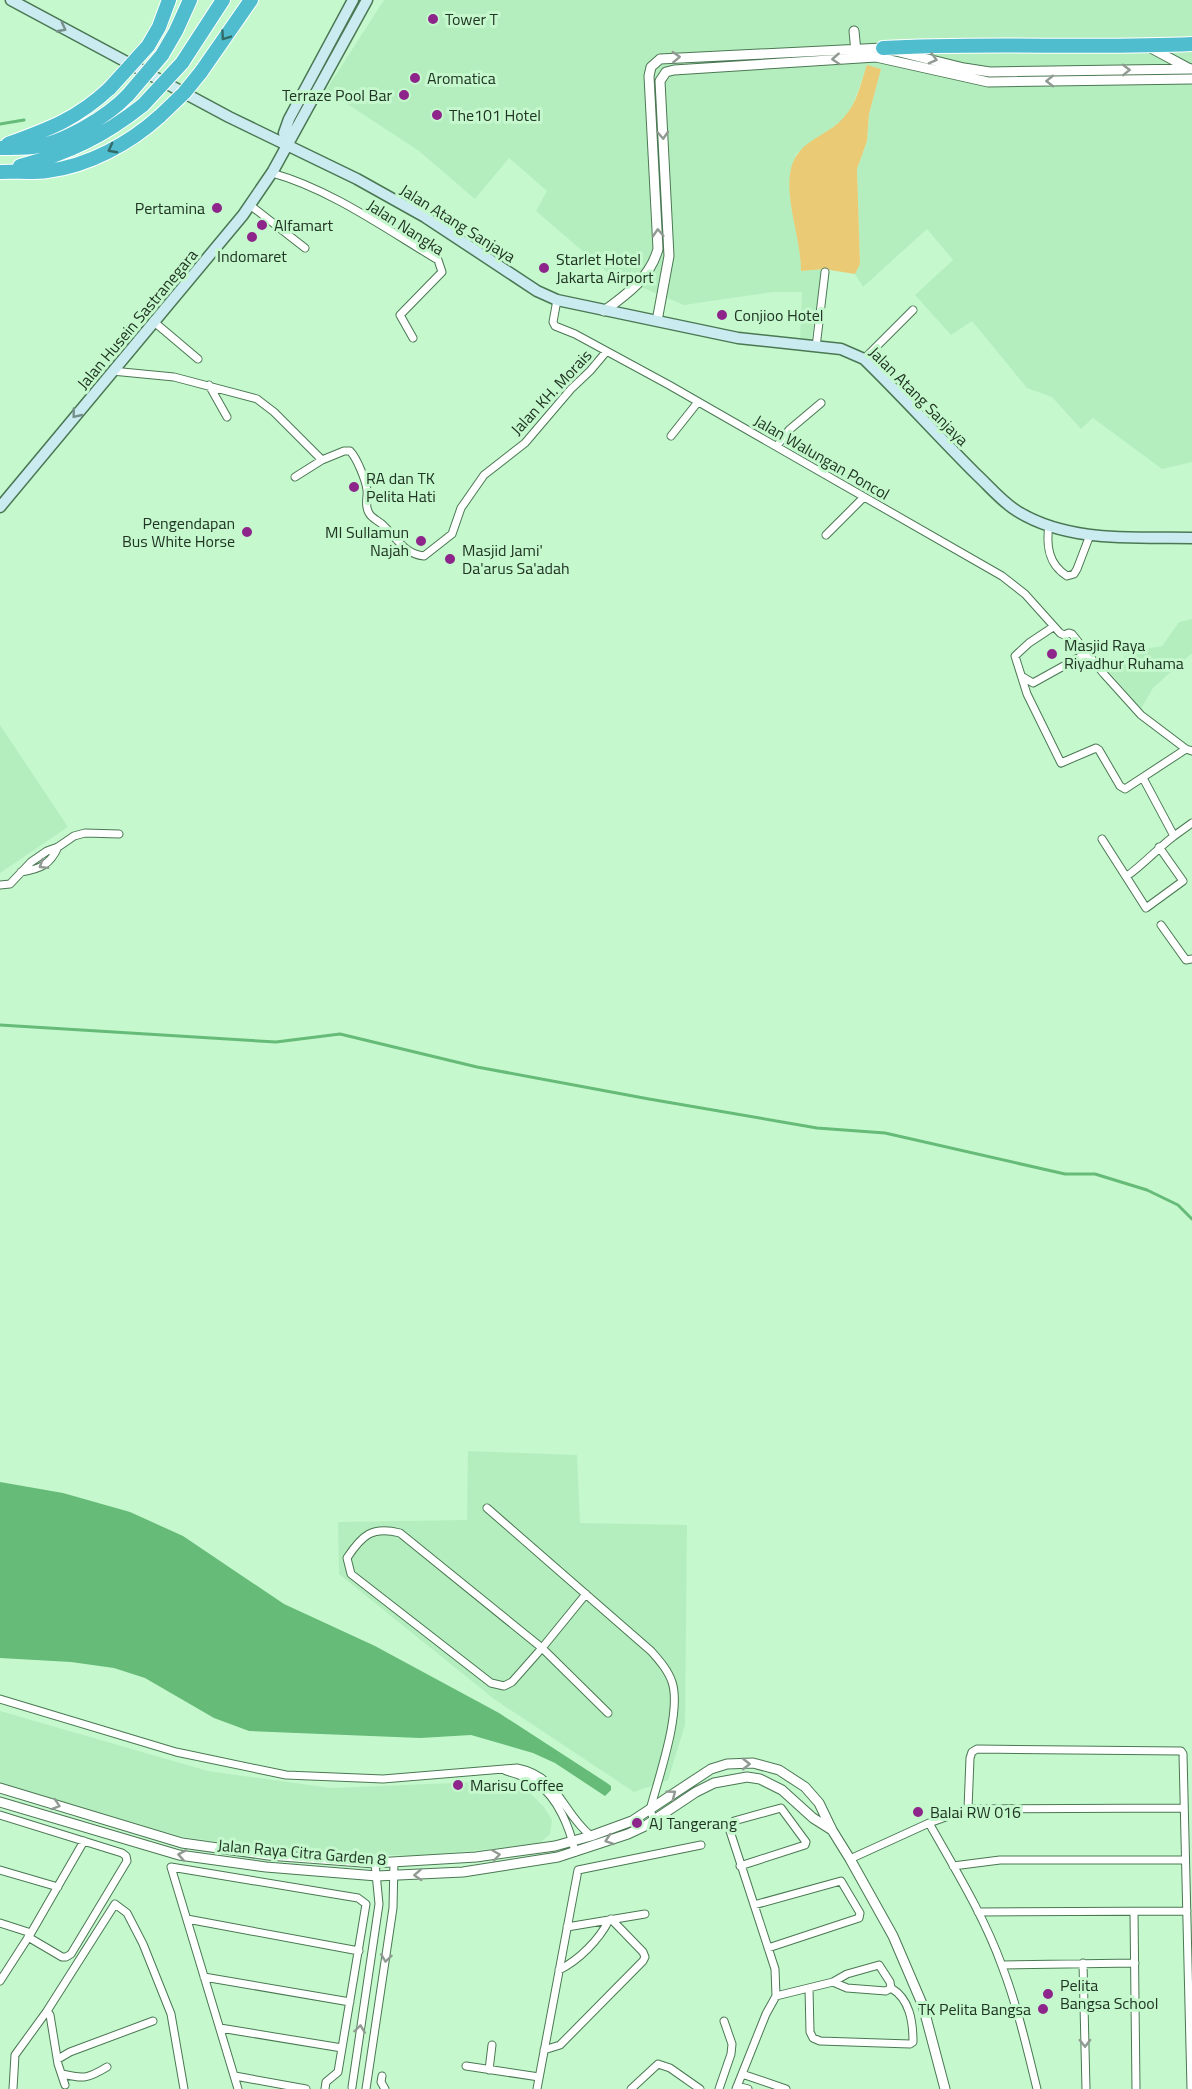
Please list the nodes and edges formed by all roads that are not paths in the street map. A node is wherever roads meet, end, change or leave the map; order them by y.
1 (11, 0) edge
2 (169, 0) edge
3 (190, 0) edge
4 (223, 0) edge
5 (251, 0) edge
6 (353, 0) edge
7 (367, 0) edge
8 (854, 31) dead end
9 (1192, 44) edge
10 (1147, 46) junction
11 (883, 48) junction
12 (856, 53) junction
13 (325, 67) junction
14 (1192, 69) edge
15 (1192, 79) edge
16 (298, 126) junction
17 (260, 132) junction
18 (287, 145) junction
19 (0, 147) edge
20 (309, 154) junction
21 (274, 168) junction
22 (0, 171) edge
23 (250, 205) junction
24 (305, 248) dead end
25 (825, 272) dead end
26 (557, 300) junction
27 (913, 310) dead end
28 (604, 311) junction
29 (153, 321) junction
30 (657, 321) junction
31 (413, 338) dead end
32 (816, 346) junction
33 (606, 352) junction
34 (198, 359) dead end
35 (864, 359) junction
36 (112, 371) junction
37 (209, 385) junction
38 (698, 402) junction
39 (821, 403) dead end
40 (226, 417) dead end
41 (671, 436) dead end
42 (780, 443) dead end
43 (322, 460) junction
44 (295, 477) dead end
45 (864, 497) junction
46 (0, 507) edge
47 (1049, 525) junction
48 (826, 535) dead end
49 (1090, 535) junction
50 (1192, 538) edge
51 (1051, 628) junction
52 (1087, 653) junction
53 (1023, 677) junction
54 (1185, 751) edge
55 (1143, 778) junction
56 (1192, 822) edge
57 (119, 834) dead end
58 (1174, 836) junction
59 (1102, 839) dead end
60 (1159, 847) junction
61 (1127, 876) junction
62 (0, 885) edge
63 (1161, 925) dead end
64 (1192, 959) edge
65 (487, 1508) dead end
66 (586, 1594) junction
67 (542, 1648) junction
68 (0, 1699) edge
69 (608, 1713) dead end
70 (503, 1770) junction
71 (0, 1788) edge
72 (0, 1802) edge
73 (1184, 1808) junction
74 (968, 1809) junction
75 (0, 1815) edge
76 (652, 1815) junction
77 (929, 1823) junction
78 (832, 1830) junction
79 (591, 1836) junction
80 (84, 1841) junction
81 (573, 1842) junction
82 (701, 1845) dead end
83 (574, 1852) junction
84 (850, 1859) junction
85 (1185, 1860) junction
86 (394, 1862) junction
87 (375, 1863) junction
88 (740, 1866) junction
89 (953, 1866) junction
90 (0, 1870) edge
91 (376, 1876) junction
92 (394, 1876) junction
93 (58, 1887) junction
94 (754, 1905) junction
95 (1187, 1911) junction
96 (978, 1912) junction
97 (1134, 1912) junction
98 (645, 1914) dead end
99 (187, 1919) junction
100 (610, 1920) junction
101 (0, 1923) edge
102 (567, 1927) junction
103 (29, 1935) junction
104 (768, 1948) junction
105 (359, 1952) junction
106 (1083, 1963) junction
107 (1135, 1963) junction
108 (1002, 1965) junction
109 (559, 1970) junction
110 (1, 1977) edge
111 (204, 1977) junction
112 (833, 1982) junction
113 (809, 1988) junction
114 (891, 1988) junction
115 (776, 1996) junction
116 (350, 2002) junction
117 (47, 2011) junction
118 (153, 2021) dead end
119 (724, 2021) dead end
120 (220, 2028) junction
121 (492, 2045) dead end
122 (342, 2049) junction
123 (544, 2050) junction
124 (58, 2059) junction
125 (466, 2066) dead end
126 (107, 2067) dead end
127 (489, 2070) junction
128 (62, 2074) junction
129 (742, 2074) junction
130 (235, 2076) junction
131 (382, 2076) dead end
132 (539, 2078) junction
133 (64, 2085) dead end
134 (737, 2087) edge
135 (350, 2088) edge
136 (14, 2089) edge
137 (184, 2089) edge
138 (238, 2089) edge
139 (306, 2089) edge
140 (325, 2089) edge
141 (366, 2089) edge
142 (385, 2089) edge
143 (537, 2089) edge
144 (631, 2089) edge
145 (700, 2089) edge
146 (719, 2089) edge
147 (748, 2089) edge
148 (786, 2089) edge
149 (945, 2089) edge
150 (1037, 2089) edge
151 (1086, 2089) edge
152 (1136, 2089) edge
153 (1191, 2089) edge

1 -> 17 main road
2 - 19 highway, bridge
3 - 19 highway, bridge
4 - 22 highway, bridge
5 -> 22 highway, bridge
6 - 13 main road, Jalan Husein Sastranegara
7 - 13 main road, Jalan Husein Sastranegara
8 - 12 street
9 - 10 highway
10 - 11 highway
10 - 14 street
11 - 12 street
11 -> 14 street
15 -> 12 street
28 -> 12 street
12 -> 30 street
13 - 16 main road, Jalan Husein Sastranegara
13 - 18 main road, Jalan Husein Sastranegara
16 - 18 main road, Jalan Husein Sastranegara
16 - 20 main road
17 - 18 main road
17 - 21 main road
18 - 20 main road, Jalan Atang Sanjaya
18 - 21 main road, Jalan Husein Sastranegara
20 - 21 main road
20 - 26 main road, Jalan Atang Sanjaya
21 - 23 main road, Jalan Husein Sastranegara
21 - 31 street, Jalan Nangka
23 - 24 street
23 - 29 main road, Jalan Husein Sastranegara
25 - 32 street
26 - 28 main road, Jalan Atang Sanjaya
26 - 33 street, Jalan Walungan Poncol
27 - 35 street
28 - 30 main road, Jalan Atang Sanjaya
29 - 34 street
29 - 36 main road, Jalan Husein Sastranegara
30 - 32 main road, Jalan Atang Sanjaya
32 - 35 main road, Jalan Atang Sanjaya
33 - 38 street, Jalan Walungan Poncol
33 - 43 street, Jalan KH. Morais
35 - 47 main road, Jalan Atang Sanjaya
36 - 37 street
36 -> 46 main road, Jalan Husein Sastranegara
37 - 40 street
37 - 43 street
38 - 41 street
38 - 45 street, Jalan Walungan Poncol
39 - 42 street
43 - 44 street
45 - 48 street
45 - 51 street, Jalan Walungan Poncol
47 - 49 main road, Jalan Atang Sanjaya
47 - 49 street
49 - 50 main road, Jalan Atang Sanjaya
51 - 52 street, Jalan Walungan Poncol
51 - 53 street
52 - 53 street
52 - 54 street, Jalan Walungan Poncol
53 - 55 street
54 - 55 street
55 - 58 street
56 - 58 street
57 - 62 street
58 - 60 street
59 - 61 street
60 - 61 street
60 - 61 street
63 - 64 street
65 - 66 street
66 - 67 street
66 - 76 street
67 - 67 street
67 - 69 street
68 - 70 street
70 - 79 street
70 - 81 street
71 -> 87 street, Jalan Raya Citra Garden 8
91 -> 72 street, Jalan Raya Citra Garden 8
73 - 74 street
73 - 74 street
73 - 85 street
74 - 77 street
75 - 80 street
76 - 78 street, Jalan Raya Citra Garden 8
76 -> 78 street, Jalan Raya Citra Garden 8
76 - 79 street, Jalan Raya Citra Garden 8
76 -> 83 street, Jalan Raya Citra Garden 8
77 - 84 street
77 - 89 street
78 - 84 street
79 - 81 street, Jalan Raya Citra Garden 8
80 - 93 street
80 - 103 street
81 - 83 street
86 -> 81 street, Jalan Raya Citra Garden 8
82 - 102 street
83 -> 92 street, Jalan Raya Citra Garden 8
84 - 149 street
85 - 89 street
85 - 95 street
86 - 87 street, Jalan Raya Citra Garden 8
86 - 92 street
87 - 91 street
88 - 88 street
88 - 94 street
89 - 96 street
90 - 93 street
91 - 92 street, Jalan Raya Citra Garden 8
135 -> 91 street
92 -> 141 street
93 - 103 street
94 - 104 street
94 - 104 street
95 - 97 street
95 - 153 street
96 - 97 street
96 - 108 street
97 - 107 street
98 - 100 street
99 - 105 street
99 - 105 street
99 - 111 street
100 - 102 street
100 - 109 street
100 - 123 street
101 - 103 street
102 - 109 street
103 - 110 street
104 - 115 street
105 - 116 street
106 - 107 street
106 - 108 street
106 -> 151 street
107 - 152 street
108 - 150 street
109 - 123 street
111 - 116 street
111 - 120 street
112 - 113 street
112 - 114 street
112 - 114 street
113 - 114 street
113 - 115 street
115 - 129 street
116 - 122 street
117 - 124 street
117 - 136 street
117 - 137 street
118 - 124 street
119 - 146 street
120 - 122 street
120 - 130 street
121 - 127 street
122 - 140 street
123 - 132 street
124 - 128 street
125 - 127 street
126 - 128 street
127 - 132 street
128 - 133 street
129 - 134 street
129 - 148 street
130 - 138 street
130 - 139 street
131 - 142 street
132 - 143 street
134 - 147 street
135 - 141 street
144 - 145 street

